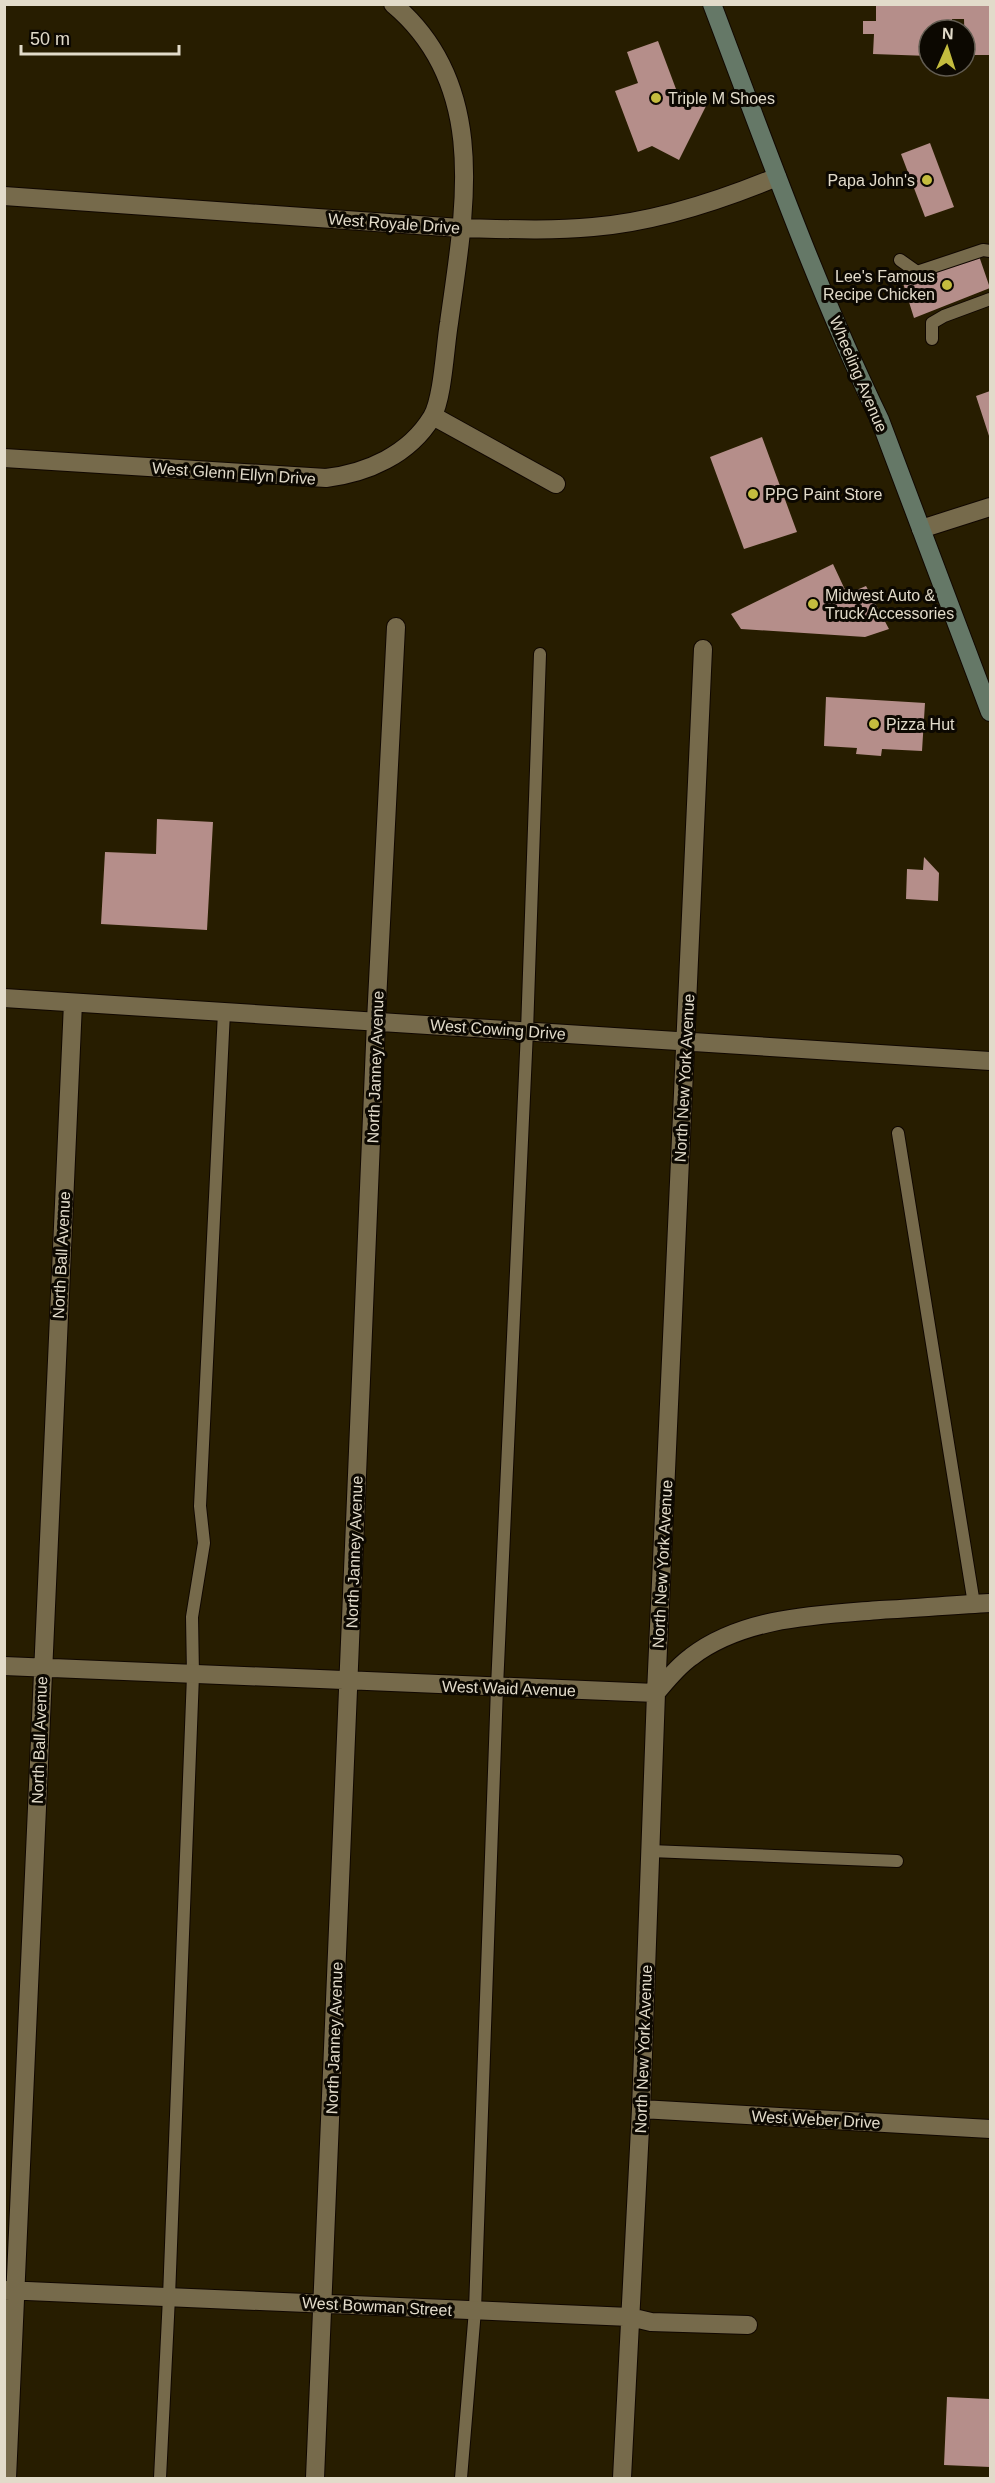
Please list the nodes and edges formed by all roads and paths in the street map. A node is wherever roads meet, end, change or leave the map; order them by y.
1 (393, 4) edge
2 (712, 4) edge
3 (777, 177) junction
4 (4, 196) edge
5 (460, 228) junction
6 (990, 251) edge
7 (900, 260) dead end
8 (990, 299) edge
9 (932, 339) dead end
10 (433, 416) junction
11 (4, 458) edge
12 (556, 484) dead end
13 (990, 507) edge
14 (921, 529) junction
15 (396, 627) dead end
16 (703, 649) dead end
17 (540, 654) dead end
18 (990, 712) edge
19 (4, 998) edge
20 (73, 1002) junction
21 (224, 1012) junction
22 (376, 1021) junction
23 (527, 1030) junction
24 (686, 1041) junction
25 (990, 1060) edge
26 (898, 1133) dead end
27 (982, 1603) edge
28 (4, 1666) edge
29 (42, 1667) junction
30 (193, 1674) junction
31 (349, 1682) junction
32 (497, 1687) junction
33 (656, 1693) junction
34 (650, 1851) junction
35 (897, 1861) dead end
36 (641, 2109) junction
37 (990, 2128) edge
38 (10, 2290) edge
39 (169, 2297) junction
40 (323, 2303) junction
41 (475, 2310) junction
42 (630, 2318) junction
43 (748, 2325) dead end
44 (7, 2409) edge
45 (7, 2478) edge
46 (160, 2478) edge
47 (315, 2478) edge
48 (461, 2478) edge
49 (622, 2478) edge

1 - 5 street
2 - 3 main road, Wheeling Avenue
3 - 5 street, West Royale Drive
3 - 14 main road, Wheeling Avenue
4 - 5 street, West Royale Drive
5 - 10 street
6 - 7 lane
8 - 9 lane
10 - 11 street, West Glenn Ellyn Drive
10 - 12 street
13 - 14 street
14 - 18 main road, Wheeling Avenue
15 - 22 street, North Janney Avenue
16 - 24 street, North New York Avenue
17 - 23 lane
19 - 20 street, West Cowing Drive
20 - 21 street, West Cowing Drive
20 - 29 street, North Ball Avenue
21 - 22 street, West Cowing Drive
21 - 30 lane
22 - 23 street, West Cowing Drive
22 - 31 street, North Janney Avenue
23 - 24 street, West Cowing Drive
23 - 32 lane
24 - 25 street, West Cowing Drive
24 - 33 street, North New York Avenue
26 - 27 lane
27 - 33 street
28 - 29 street, West Waid Avenue
29 - 30 street, West Waid Avenue
29 - 38 street, North Ball Avenue
30 - 31 street, West Waid Avenue
30 - 39 lane
31 - 32 street, West Waid Avenue
31 - 40 street, North Janney Avenue
32 - 33 street, West Waid Avenue
32 - 41 lane
33 - 34 street, North New York Avenue
34 - 35 lane
34 - 36 street, North New York Avenue
36 - 37 street, West Weber Drive
36 - 42 street, North New York Avenue
38 - 39 street, West Bowman Street
38 - 44 street, North Ball Avenue
39 - 40 street, West Bowman Street
39 - 46 lane
40 - 41 street, West Bowman Street
40 - 47 street, North Janney Avenue
41 - 42 street, West Bowman Street
41 - 48 lane
42 - 43 street, West Bowman Street
42 - 49 street, North New York Avenue
44 - 45 street, North Ball Avenue

